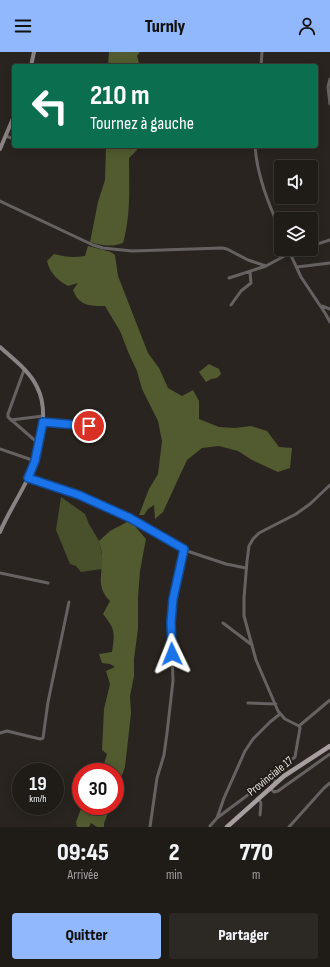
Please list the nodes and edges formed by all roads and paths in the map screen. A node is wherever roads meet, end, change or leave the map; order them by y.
1 (34, 52) edge
2 (262, 52) edge
3 (31, 64) edge
4 (261, 64) edge
5 (330, 79) edge
6 (330, 104) edge
7 (12, 124) edge
8 (6, 136) junction
9 (12, 138) edge
10 (255, 148) edge
11 (0, 149) edge
12 (0, 201) edge
13 (274, 213) edge
14 (330, 240) edge
15 (318, 244) edge
16 (284, 256) edge
17 (291, 256) edge
18 (330, 263) edge
19 (266, 266) junction
20 (296, 267) junction
21 (250, 272) junction
22 (230, 278) dead end
23 (230, 305) dead end
24 (321, 306) junction
25 (330, 309) edge
26 (330, 322) edge
27 (0, 347) edge
28 (24, 370) junction
29 (43, 416) junction
30 (10, 420) junction
31 (43, 422) junction
32 (94, 427) dead end
33 (39, 444) junction
34 (0, 449) edge
35 (35, 461) junction
36 (28, 478) junction
37 (330, 485) edge
38 (0, 532) edge
39 (184, 549) junction
40 (246, 568) junction
41 (0, 573) edge
42 (48, 583) dead end
43 (70, 602) dead end
44 (223, 623) dead end
45 (252, 645) junction
46 (330, 700) edge
47 (248, 703) dead end
48 (276, 704) junction
49 (280, 714) junction
50 (299, 726) junction
51 (0, 733) edge
52 (330, 746) edge
53 (330, 754) edge
54 (302, 764) junction
55 (308, 769) junction
56 (271, 775) junction
57 (276, 783) junction
58 (330, 783) edge
59 (270, 788) junction
60 (258, 798) junction
61 (260, 815) dead end
62 (217, 818) junction
63 (210, 826) dead end
64 (150, 827) edge
65 (227, 827) edge
66 (288, 827) edge

1 - 3 street
2 - 4 street
5 - 6 street
7 - 8 street
8 - 9 street
8 - 11 street
10 - 13 street
12 - 19 street
14 - 15 street
16 - 19 street
17 - 20 street
18 - 20 street
19 - 21 street
20 - 24 street
21 - 22 street
21 - 23 street
24 - 25 street
24 - 26 street
27 - 28 street
28 - 29 street
28 - 30 street
29 - 30 street
29 - 31 street
30 - 33 street
31 - 32 street
31 - 33 street
33 - 35 street
34 - 35 street
35 - 36 street
36 - 38 street
36 - 39 street
37 - 40 street
39 - 40 street
39 - 64 street
40 - 45 street
41 - 42 street
43 - 51 street
44 - 45 street
45 - 48 street
46 - 50 street
47 - 48 street
48 - 49 street
49 - 50 street
49 - 62 street
50 - 56 street
52 - 54 main road, Provinciale 17
53 - 55 street
54 - 55 street
54 - 57 main road, Provinciale 17
55 - 59 street
56 - 57 street
56 - 62 street
57 - 59 main road, Provinciale 17
58 - 66 street
59 - 60 main road, Provinciale 17
60 - 61 street
60 - 65 main road, Provinciale 17
62 - 63 street

